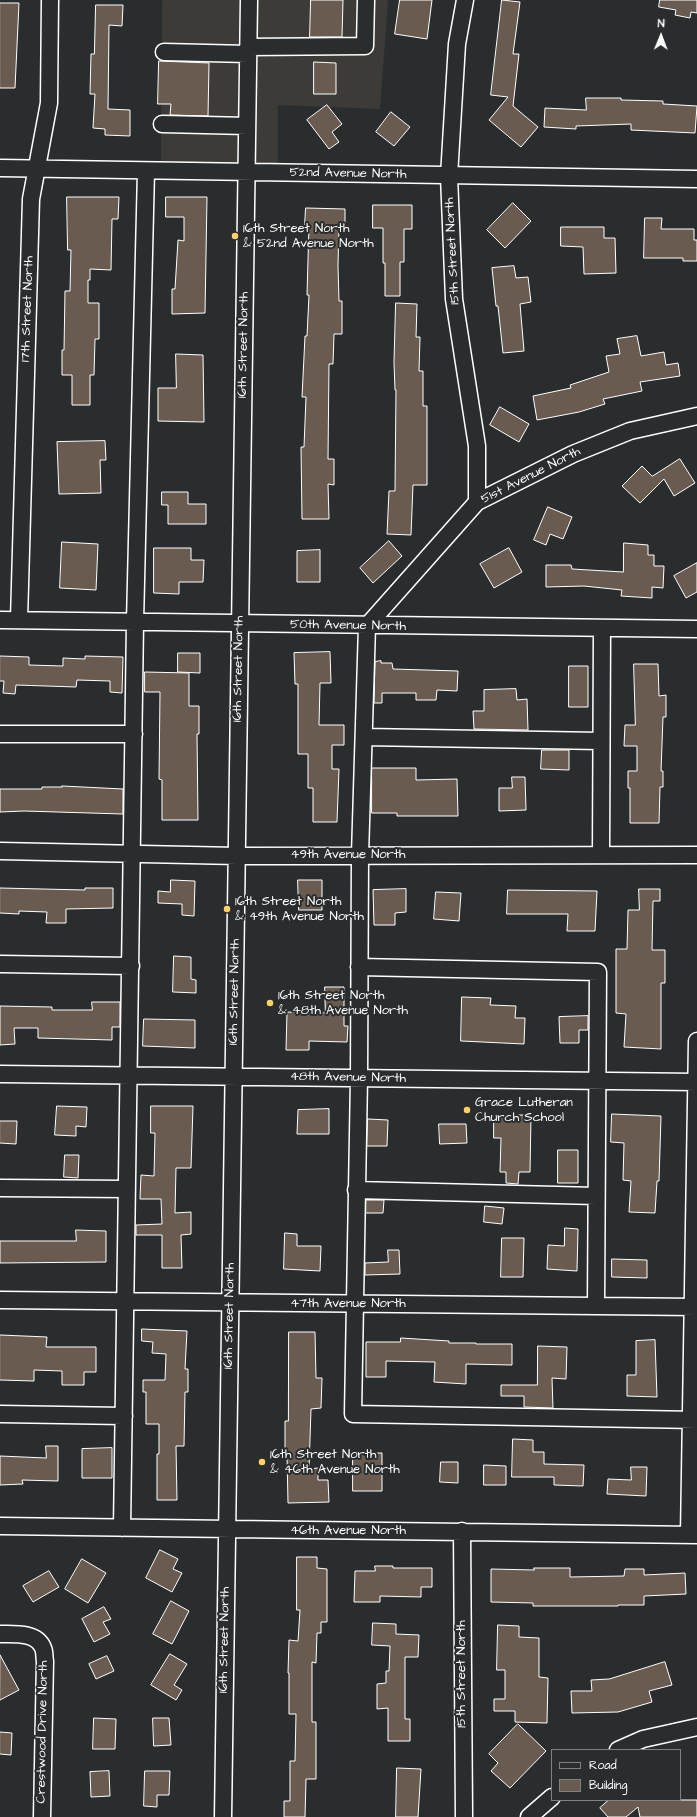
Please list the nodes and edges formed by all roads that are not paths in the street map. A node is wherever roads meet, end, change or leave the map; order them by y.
1 (50, 0) edge
2 (249, 0) edge
3 (366, 0) edge
4 (465, 0) edge
5 (248, 50) junction
6 (164, 52) dead end
7 (162, 124) dead end
8 (247, 126) junction
9 (0, 168) edge
10 (37, 169) junction
11 (146, 170) junction
12 (246, 172) junction
13 (449, 176) junction
14 (697, 179) edge
15 (697, 416) edge
16 (477, 502) junction
17 (0, 620) edge
18 (19, 620) junction
19 (136, 622) junction
20 (240, 624) junction
21 (367, 626) junction
22 (602, 628) junction
23 (697, 629) edge
24 (0, 734) edge
25 (134, 734) junction
26 (364, 738) junction
27 (601, 741) junction
28 (0, 851) edge
29 (132, 854) junction
30 (360, 855) junction
31 (601, 855) junction
32 (697, 855) edge
33 (236, 856) junction
34 (0, 964) edge
35 (131, 966) junction
36 (359, 968) junction
37 (697, 1041) edge
38 (0, 1074) edge
39 (129, 1076) junction
40 (233, 1077) junction
41 (359, 1078) junction
42 (597, 1081) junction
43 (697, 1082) edge
44 (0, 1188) edge
45 (127, 1189) junction
46 (356, 1190) junction
47 (596, 1196) junction
48 (0, 1300) edge
49 (126, 1302) junction
50 (230, 1303) junction
51 (354, 1304) junction
52 (596, 1306) junction
53 (695, 1307) edge
54 (0, 1414) edge
55 (124, 1416) junction
56 (694, 1420) edge
57 (0, 1526) edge
58 (122, 1528) junction
59 (227, 1530) junction
60 (462, 1531) junction
61 (693, 1535) edge
62 (0, 1634) edge
63 (697, 1727) edge
64 (620, 1749) edge
65 (551, 1798) edge
66 (42, 1817) edge
67 (223, 1817) edge
68 (464, 1817) edge
69 (529, 1817) edge

1 - 10 street, 17th Street North
2 - 5 street, 16th Street North
3 - 5 street
4 - 13 street, 15th Street North
5 - 6 street
5 - 8 street, 16th Street North
7 - 8 street
8 - 12 street, 16th Street North
9 - 10 street, 52nd Avenue North
10 - 11 street, 52nd Avenue North
10 - 18 street, 17th Street North
11 - 12 street, 52nd Avenue North
11 - 19 street
12 - 13 street, 52nd Avenue North
12 - 20 street, 16th Street North
13 - 14 street, 52nd Avenue North
13 - 16 street, 15th Street North
15 - 16 street, 51st Avenue North
16 - 21 street, 51st Avenue North
17 - 18 street, 50th Avenue North
18 - 19 street, 50th Avenue North
19 - 20 street, 50th Avenue North
19 - 25 street
20 - 21 street, 50th Avenue North
20 - 33 street, 16th Street North
21 - 22 street, 50th Avenue North
21 - 26 street
22 - 23 street, 50th Avenue North
22 - 27 street
24 - 25 street
25 - 29 street
26 - 27 street
26 - 30 street
27 - 31 street
28 - 29 street, 49th Avenue North
29 - 33 street, 49th Avenue North
29 - 35 street
30 - 31 street, 49th Avenue North
30 - 33 street, 49th Avenue North
30 - 36 street
31 - 32 street, 49th Avenue North
33 - 40 street, 16th Street North
34 - 35 street
35 - 39 street
36 - 41 street
36 - 42 street
37 - 43 street
38 - 39 street, 48th Avenue North
39 - 40 street, 48th Avenue North
39 - 45 street
40 - 41 street, 48th Avenue North
40 - 50 street, 16th Street North
41 - 42 street, 48th Avenue North
41 - 46 street
42 - 43 street, 48th Avenue North
42 - 47 street
43 - 53 street
44 - 45 street
45 - 49 street
46 - 47 street
46 - 51 street
47 - 52 street
48 - 49 street, 47th Avenue North
49 - 50 street, 47th Avenue North
49 - 55 street
50 - 51 street, 47th Avenue North
50 - 59 street, 16th Street North
51 - 52 street, 47th Avenue North
51 - 56 street
52 - 53 street, 47th Avenue North
53 - 56 street
54 - 55 street
55 - 58 street
56 - 61 street
57 - 58 street, 46th Avenue North
58 - 59 street, 46th Avenue North
59 - 60 street, 46th Avenue North
59 - 67 street, 16th Street North
60 - 61 street, 46th Avenue North
60 - 68 street, 15th Street North
62 - 66 street, Crestwood Drive North
63 - 64 street
65 - 69 street

